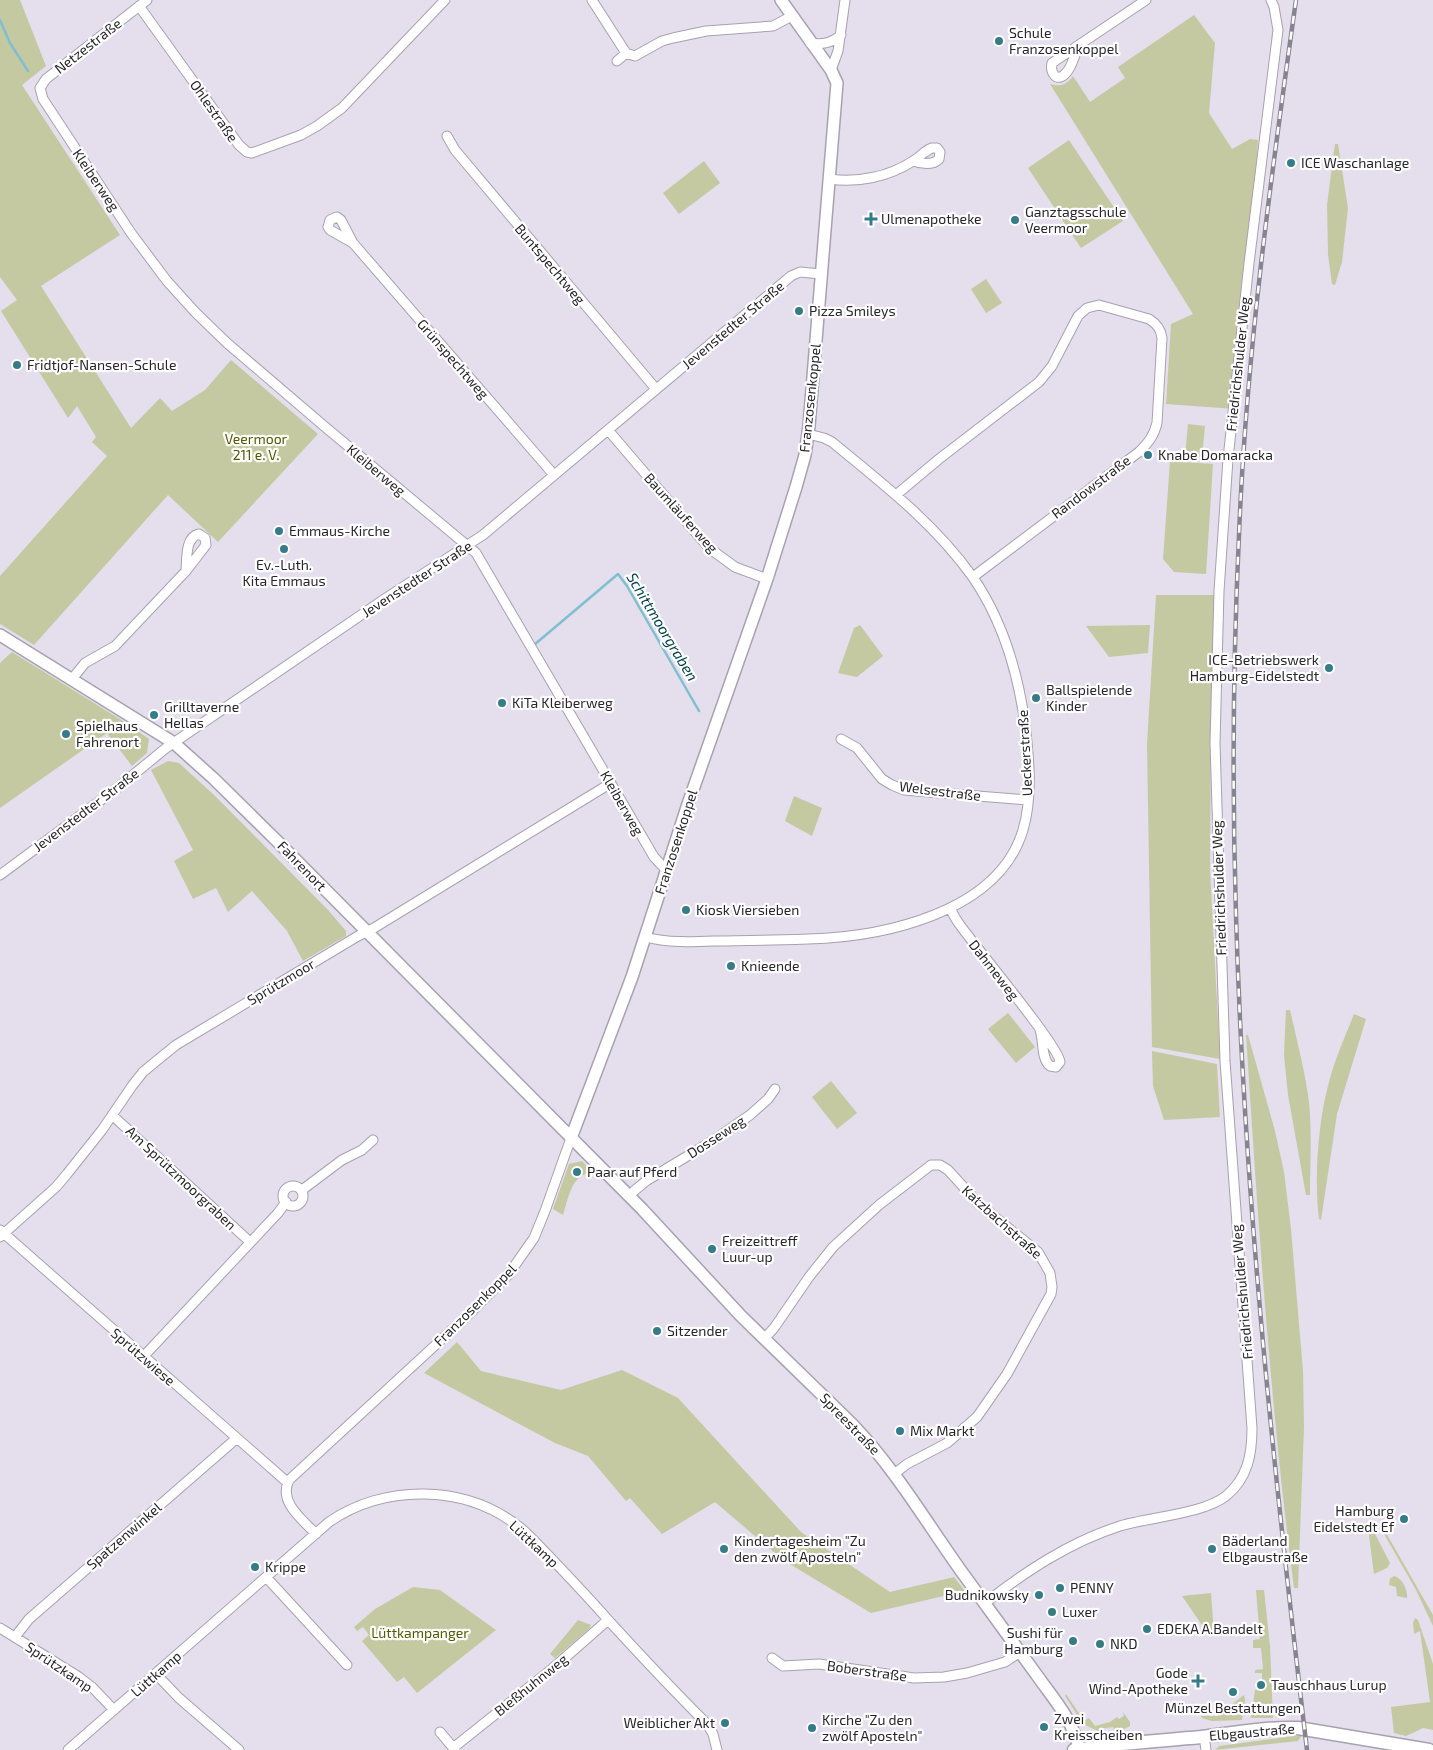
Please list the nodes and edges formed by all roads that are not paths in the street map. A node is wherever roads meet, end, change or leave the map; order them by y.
1 (147, 0) edge
2 (445, 0) edge
3 (592, 0) edge
4 (781, 0) edge
5 (844, 0) edge
6 (1146, 0) edge
7 (1274, 2) edge
8 (139, 6) junction
9 (792, 16) junction
10 (841, 35) junction
11 (810, 42) junction
12 (1078, 47) dead end
13 (626, 53) junction
14 (617, 61) dead end
15 (832, 70) junction
16 (43, 99) joint
17 (447, 136) dead end
18 (913, 161) dead end
19 (830, 179) junction
20 (353, 243) dead end
21 (821, 274) junction
22 (656, 389) junction
23 (608, 430) junction
24 (808, 434) junction
25 (554, 475) junction
26 (896, 495) junction
27 (467, 546) junction
28 (186, 571) dead end
29 (973, 577) junction
30 (767, 579) junction
31 (0, 635) edge
32 (72, 680) junction
33 (841, 739) dead end
34 (174, 743) junction
35 (611, 783) junction
36 (1028, 800) junction
37 (667, 871) junction
38 (0, 876) edge
39 (950, 908) junction
40 (366, 932) junction
41 (645, 937) junction
42 (1040, 1030) dead end
43 (775, 1089) dead end
44 (112, 1115) junction
45 (571, 1138) junction
46 (373, 1140) dead end
47 (302, 1190) junction
48 (628, 1196) junction
49 (286, 1202) junction
50 (1, 1234) edge
51 (250, 1242) junction
52 (764, 1339) junction
53 (143, 1357) junction
54 (237, 1438) junction
55 (894, 1474) junction
56 (287, 1482) junction
57 (316, 1534) junction
58 (266, 1577) junction
59 (985, 1603) junction
60 (608, 1620) junction
61 (0, 1628) edge
62 (15, 1637) junction
63 (1020, 1652) junction
64 (772, 1658) dead end
65 (347, 1665) dead end
66 (156, 1674) junction
67 (114, 1710) junction
68 (440, 1732) dead end
69 (1204, 1736) junction
70 (454, 1749) edge
71 (68, 1750) edge
72 (239, 1750) edge
73 (717, 1750) edge
74 (1077, 1750) edge
75 (1206, 1750) edge
76 (1428, 1750) edge

1 - 8 street, Netzestraße
2 - 8 street, Ohlestraße
3 - 13 street
4 - 9 street
5 - 10 street, Franzosenkoppel
6 - 12 street
7 - 59 street, Friedrichshulder Weg
8 - 16 street, Netzestraße
9 - 11 street
9 - 13 street
10 - 11 street
10 - 15 street, Franzosenkoppel
11 - 15 street
13 - 14 street
15 - 19 street, Franzosenkoppel
16 - 27 street, Kleiberweg
17 - 22 street, Buntspechtweg
18 - 19 street
19 - 21 street, Franzosenkoppel
20 - 25 street, Grünspechtweg
21 - 22 street, Jevenstedter Straße
21 - 24 street, Franzosenkoppel
22 - 23 street, Jevenstedter Straße
23 - 25 street, Jevenstedter Straße
23 - 30 street, Baumläuferweg
24 - 26 street, Ueckerstraße
24 - 30 street, Franzosenkoppel
25 - 27 street, Jevenstedter Straße
26 - 29 street, Ueckerstraße
26 - 29 street, Randowstraße
27 - 34 street, Jevenstedter Straße
27 - 35 street, Kleiberweg
28 - 32 street
29 - 36 street, Ueckerstraße
30 - 37 street, Franzosenkoppel
31 - 32 street, Fahrenort
32 - 34 street, Fahrenort
33 - 36 street, Welsestraße
34 - 38 street, Jevenstedter Straße
34 - 40 street, Fahrenort
35 - 37 street, Kleiberweg
35 - 40 street, Sprützmoor
36 - 39 street, Ueckerstraße
37 - 41 street, Franzosenkoppel
39 - 41 street, Ueckerstraße
39 - 42 street, Dahmeweg
40 - 44 street, Sprützmoor
40 - 45 street, Fahrenort
41 - 45 street, Franzosenkoppel
43 - 48 street, Dosseweg
44 - 50 street, Sprützmoor
44 - 51 street, Am Sprützmoorgraben
45 - 48 street, Spreestraße
45 - 56 street, Franzosenkoppel
46 - 47 street
47 - 49 street
47 - 49 street
48 - 52 street, Spreestraße
49 - 51 street
50 - 53 street, Sprützwiese
51 - 53 street
52 - 55 street, Spreestraße
52 - 55 street, Katzbachstraße
53 - 54 street, Sprützwiese
54 - 56 street, Sprützwiese
54 - 62 street, Spatzenwinkel
55 - 59 street, Spreestraße
56 - 57 street
57 - 58 street, Lüttkamp
57 - 60 street, Lüttkamp
58 - 65 street
58 - 66 street, Lüttkamp
59 - 63 street, Spreestraße
60 - 70 street, Bleßhuhnweg
60 - 73 street, Lüttkamp
61 - 62 street, Sprützkamp
62 - 67 street, Sprützkamp
63 - 64 street, Boberstraße
63 - 74 street, Spreestraße
66 - 67 street, Lüttkamp
66 - 72 street
67 - 71 street, Lüttkamp
68 - 70 street, Bleßhuhnweg
69 - 74 main road, Elbgaustraße
69 - 75 street
69 - 76 main road, Elbgaustraße

